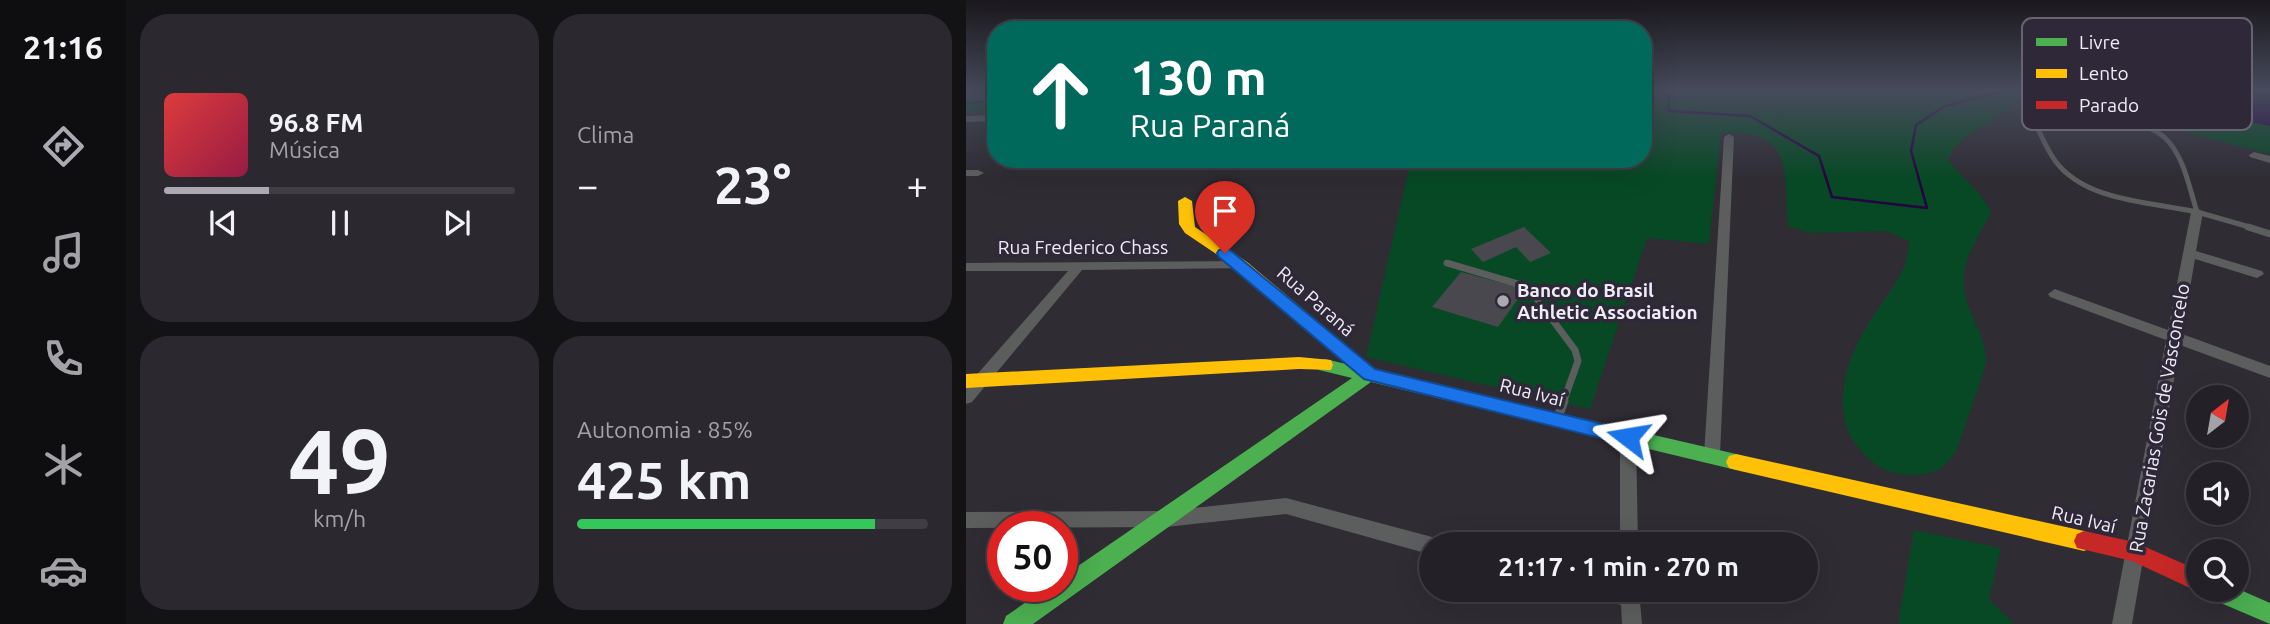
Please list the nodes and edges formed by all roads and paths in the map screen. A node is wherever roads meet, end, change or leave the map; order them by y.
1 (2039, 130) edge
2 (2154, 130) edge
3 (1729, 137) dead end
4 (2254, 155) dead end
5 (2270, 160) edge
6 (1185, 201) dead end
7 (2197, 212) junction
8 (2270, 233) edge
9 (2189, 253) junction
10 (1447, 263) dead end
11 (1242, 265) junction
12 (966, 267) edge
13 (1078, 267) junction
14 (2258, 274) dead end
15 (2055, 294) dead end
16 (2172, 337) junction
17 (2270, 372) edge
18 (1370, 374) junction
19 (973, 381) edge
20 (966, 398) edge
21 (1556, 420) junction
22 (1628, 437) junction
23 (1712, 455) junction
24 (1166, 519) junction
25 (966, 520) edge
26 (1629, 532) edge
27 (1419, 542) edge
28 (2134, 552) junction
29 (2186, 576) edge
30 (1630, 602) edge
31 (2244, 602) edge
32 (2270, 614) edge
33 (1014, 624) edge
34 (1632, 624) edge
35 (2122, 624) edge

1 - 7 lane
2 - 7 lane
3 - 23 street
4 - 5 street
6 - 11 main road, Rua Paraná
7 - 8 lane
7 - 9 street, Rua Zacarias Gois de Vasconcelo
9 - 14 street
9 - 16 street, Rua Zacarias Gois de Vasconcelo
10 - 21 lane
11 - 13 street, Rua Frederico Chass
11 - 18 main road, Rua Paraná
12 - 13 street, Rua Frederico Chass
13 - 19 street
15 - 16 street
16 - 17 street
16 - 28 street, Rua Zacarias Gois de Vasconcelo
18 - 19 main road, Rua Ivaí
18 - 21 main road, Rua Ivaí
18 - 24 main road
19 - 20 street
21 - 22 main road, Rua Ivaí
22 - 23 main road, Rua Ivaí
22 - 26 street
23 - 28 main road, Rua Ivaí
24 - 25 street
24 - 27 street
24 - 33 main road
28 - 29 main road, Rua Ivaí
28 - 35 street, Rua Zacarias Gois de Vasconcelo
30 - 34 street
31 - 32 main road

